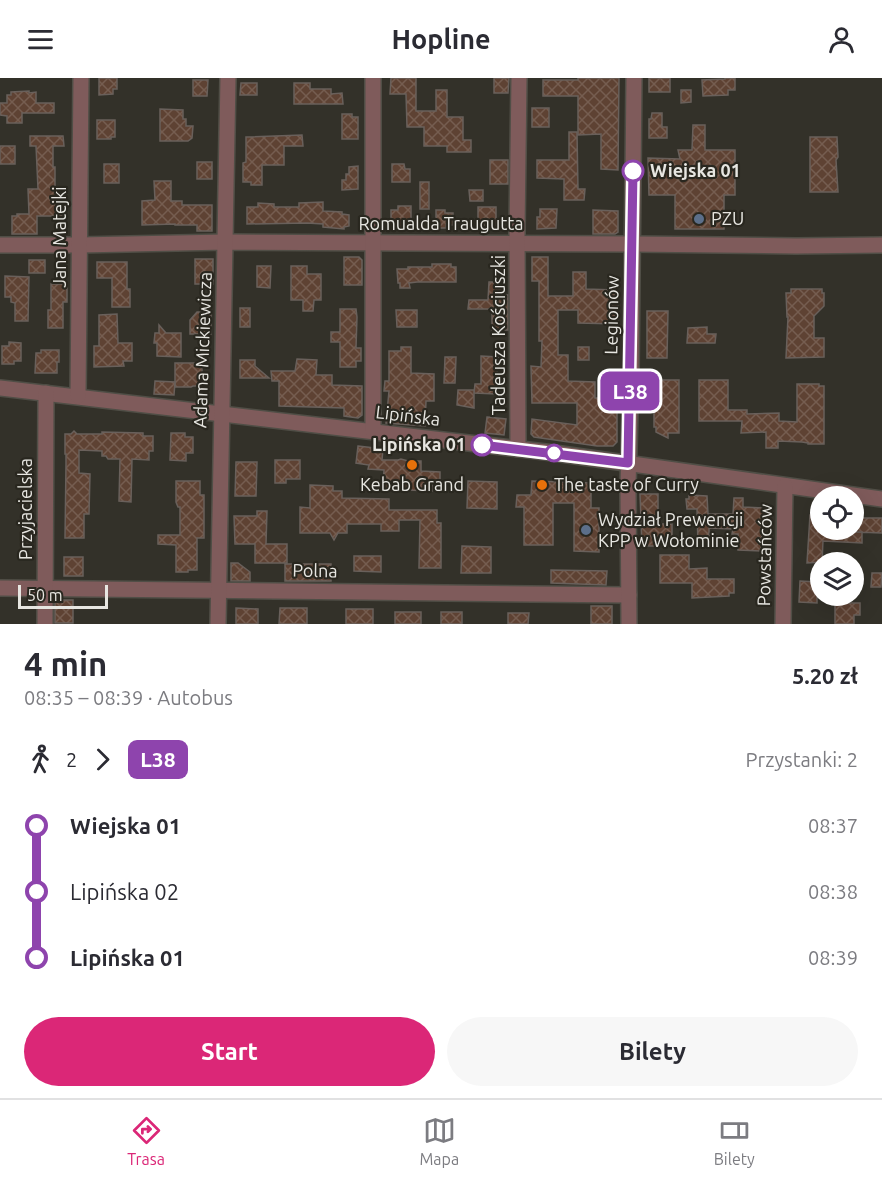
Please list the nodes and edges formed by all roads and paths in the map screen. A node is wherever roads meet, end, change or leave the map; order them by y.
1 (81, 78) edge
2 (228, 78) edge
3 (374, 78) edge
4 (519, 78) edge
5 (634, 78) edge
6 (226, 243) junction
7 (373, 243) junction
8 (518, 244) junction
9 (633, 244) junction
10 (0, 245) edge
11 (79, 245) junction
12 (882, 245) edge
13 (0, 388) edge
14 (46, 393) junction
15 (78, 396) junction
16 (221, 413) junction
17 (373, 431) junction
18 (518, 449) junction
19 (628, 463) junction
20 (785, 486) junction
21 (882, 499) edge
22 (0, 588) edge
23 (45, 588) junction
24 (219, 590) junction
25 (629, 595) junction
26 (45, 624) edge
27 (218, 624) edge
28 (629, 624) edge
29 (783, 624) edge

1 - 11 street, Jana Matejki
2 - 6 street, Adama Mickiewicza
3 - 7 street
4 - 8 street, Tadeusza Kościuszki
5 - 9 street, Legionów
6 - 7 street, Romualda Traugutta
6 - 11 street, Romualda Traugutta
6 - 16 street, Adama Mickiewicza
7 - 8 street, Romualda Traugutta
7 - 17 street
8 - 9 street, Romualda Traugutta
8 - 18 street, Tadeusza Kościuszki
9 - 12 street, Romualda Traugutta
9 - 19 street, Legionów
10 - 11 street, Romualda Traugutta
11 - 15 street, Jana Matejki
13 - 14 street, Lipińska
14 - 15 street, Lipińska
14 - 23 street, Przyjacielska
15 - 16 street, Lipińska
16 - 17 street, Lipińska
16 - 24 street, Adama Mickiewicza
17 - 18 street, Lipińska
18 - 19 street, Lipińska
19 - 20 street, Lipińska
19 - 25 street, Legionów
20 - 21 street, Lipińska
20 - 29 street, Powstańców
22 - 23 street, Polna
23 - 24 street, Polna
23 - 26 street, Przyjacielska
24 - 25 street, Polna
24 - 27 street, Adama Mickiewicza
25 - 28 street, Legionów

